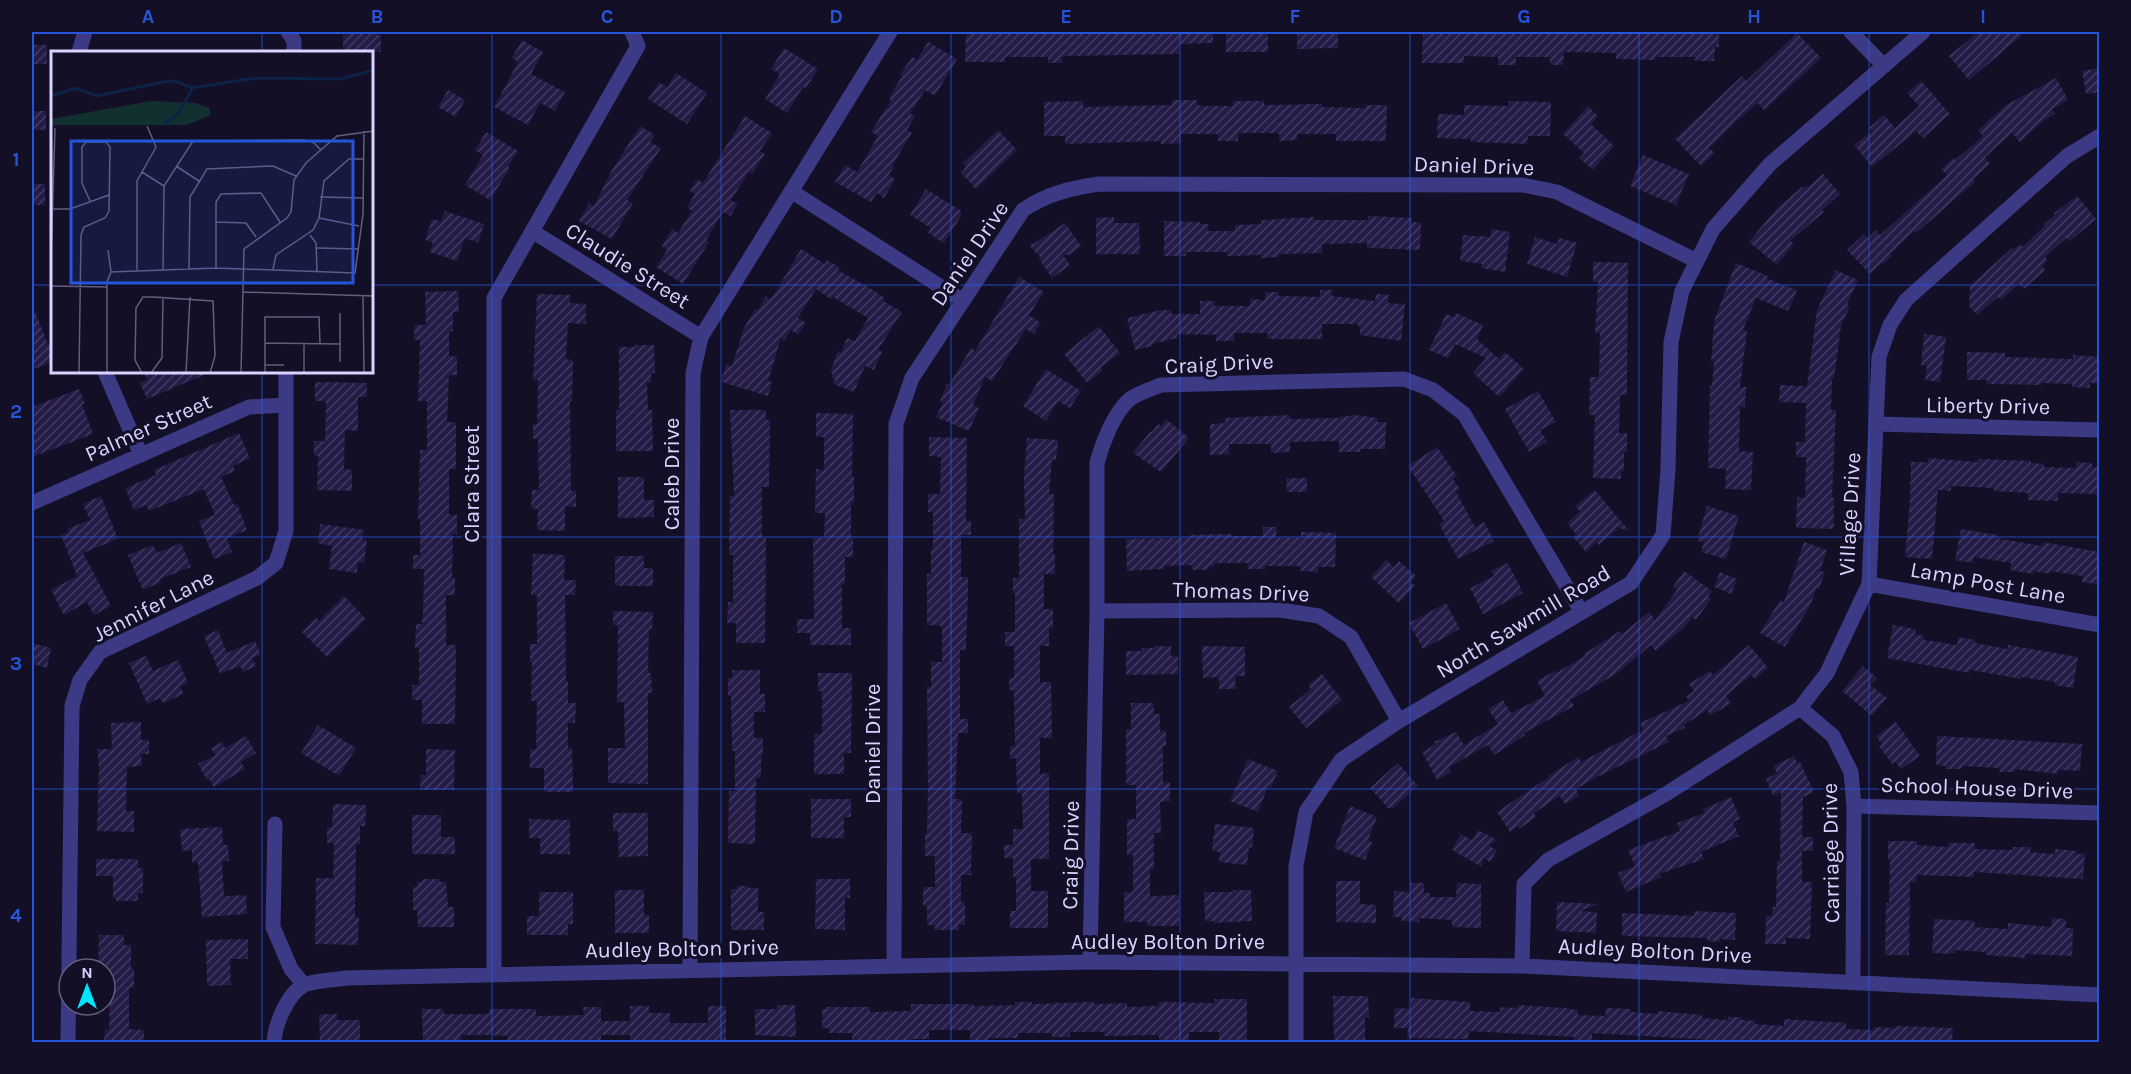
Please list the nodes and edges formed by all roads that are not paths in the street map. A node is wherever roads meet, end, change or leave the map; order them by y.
1 (85, 32) edge
2 (288, 32) edge
3 (632, 32) edge
4 (890, 32) edge
5 (1851, 32) edge
6 (1923, 32) edge
7 (79, 51) edge
8 (294, 51) edge
9 (1884, 66) junction
10 (2100, 136) edge
11 (791, 191) junction
12 (532, 231) junction
13 (1697, 261) junction
14 (963, 302) junction
15 (701, 337) junction
16 (106, 374) edge
17 (286, 374) edge
18 (286, 405) junction
19 (1876, 424) junction
20 (2100, 430) edge
21 (141, 455) junction
22 (32, 503) edge
23 (1869, 584) junction
24 (1097, 611) junction
25 (1581, 611) junction
26 (2100, 625) edge
27 (1800, 708) junction
28 (1399, 721) junction
29 (1854, 806) junction
30 (2100, 813) edge
31 (275, 824) dead end
32 (1090, 962) junction
33 (1297, 964) junction
34 (894, 966) junction
35 (1522, 966) junction
36 (690, 971) junction
37 (494, 975) junction
38 (1853, 982) junction
39 (304, 985) junction
40 (2100, 995) edge
41 (68, 1042) edge
42 (274, 1042) edge
43 (1296, 1042) edge

1 - 7 street
2 - 8 street
3 - 12 street, Clara Street
4 - 11 street, Caleb Drive
5 - 9 street
6 - 9 street, North Sawmill Road
9 - 13 street, North Sawmill Road
10 - 19 street, Village Drive
11 - 14 street
11 - 15 street, Caleb Drive
12 - 15 street, Claudie Street
12 - 37 street, Clara Street
13 - 14 street, Daniel Drive
13 - 25 street, North Sawmill Road
14 - 34 street, Daniel Drive
15 - 36 street, Caleb Drive
16 - 21 street
17 - 18 street, Jennifer Lane
18 - 21 street, Palmer Street
18 - 41 street, Jennifer Lane
19 - 20 street, Liberty Drive
19 - 23 street, Village Drive
21 - 22 street, Palmer Street
23 - 26 street, Lamp Post Lane
23 - 27 street, Village Drive
24 - 25 street, Craig Drive
24 - 28 street, Thomas Drive
24 - 32 street, Craig Drive
25 - 28 street, North Sawmill Road
27 - 29 street, Carriage Drive
27 - 35 street, Village Drive
28 - 33 street, North Sawmill Road
29 - 30 street, School House Drive
29 - 38 street, Carriage Drive
31 - 39 street
32 - 33 street, Audley Bolton Drive
32 - 34 street, Audley Bolton Drive
33 - 35 street, Audley Bolton Drive
33 - 43 street, North Sawmill Road
34 - 36 street, Audley Bolton Drive
35 - 38 street, Audley Bolton Drive
36 - 37 street, Audley Bolton Drive
37 - 39 street, Audley Bolton Drive
38 - 40 street, Audley Bolton Drive
39 - 42 street

